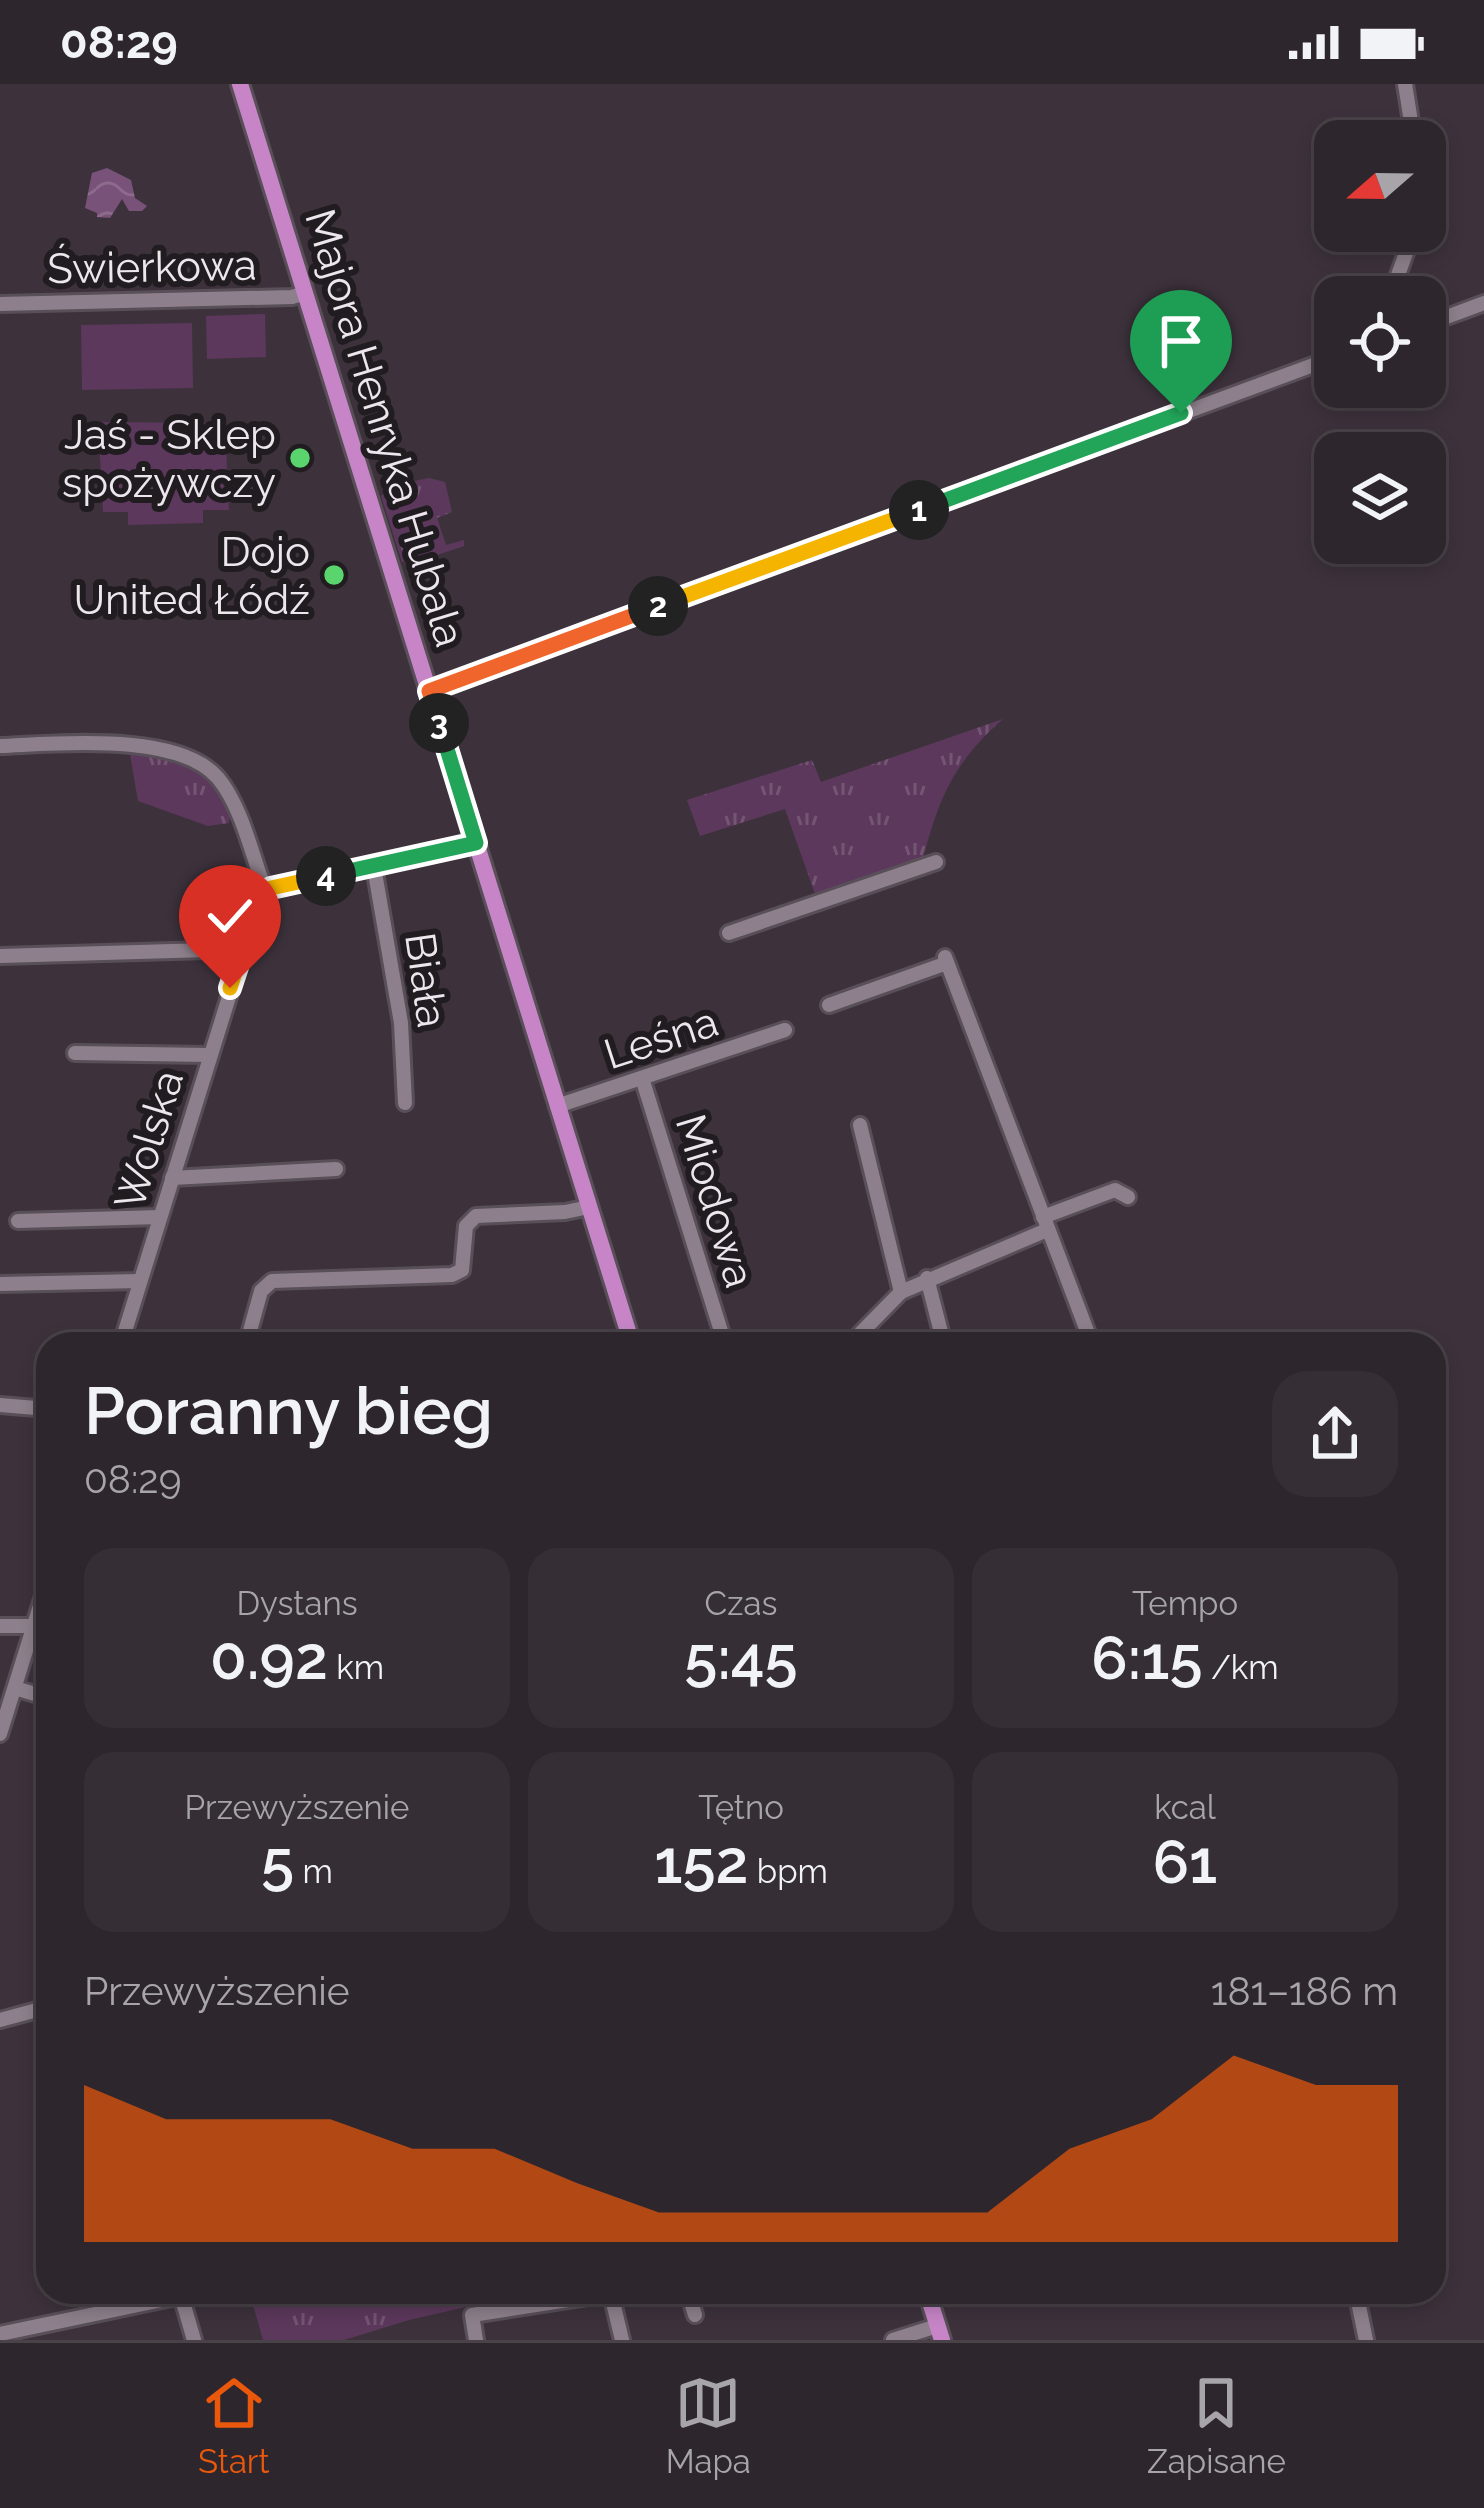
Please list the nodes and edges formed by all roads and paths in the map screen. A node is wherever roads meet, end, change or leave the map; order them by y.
1 (240, 84) edge
2 (1405, 84) edge
3 (1411, 120) edge
4 (305, 293) junction
5 (1484, 303) edge
6 (0, 304) edge
7 (1446, 317) edge
8 (1314, 365) edge
9 (429, 691) junction
10 (0, 746) edge
11 (476, 843) junction
12 (936, 862) dead end
13 (374, 867) junction
14 (265, 890) junction
15 (729, 933) dead end
16 (242, 949) junction
17 (0, 956) edge
18 (829, 1005) dead end
19 (785, 1030) dead end
20 (75, 1053) dead end
21 (209, 1055) junction
22 (641, 1078) junction
23 (405, 1103) dead end
24 (557, 1106) junction
25 (860, 1124) dead end
26 (336, 1169) dead end
27 (172, 1178) junction
28 (1128, 1197) dead end
29 (589, 1207) junction
30 (160, 1217) junction
31 (18, 1221) dead end
32 (1045, 1224) junction
33 (927, 1278) junction
34 (140, 1281) junction
35 (0, 1284) edge
36 (901, 1292) junction
37 (125, 1332) edge
38 (250, 1332) edge
39 (628, 1332) edge
40 (721, 1332) edge
41 (862, 1332) edge
42 (941, 1332) edge
43 (1087, 1332) edge
44 (0, 1406) edge
45 (36, 1408) edge
46 (36, 1620) edge
47 (0, 1626) edge
48 (34, 1626) junction
49 (15, 1688) junction
50 (36, 1694) edge
51 (0, 1734) edge
52 (36, 2010) edge
53 (0, 2020) edge
54 (138, 2304) edge
55 (183, 2304) edge
56 (544, 2304) edge
57 (617, 2304) edge
58 (692, 2304) edge
59 (931, 2304) edge
60 (1358, 2304) edge
61 (695, 2315) dead end
62 (62, 2322) junction
63 (939, 2333) edge
64 (0, 2334) edge
65 (66, 2340) edge
66 (194, 2340) edge
67 (476, 2340) edge
68 (622, 2340) edge
69 (893, 2340) edge
70 (1366, 2340) edge

1 - 4 main road, Majora Henryka Hubala
2 - 3 street
4 - 6 street, Świerkowa
4 - 9 main road, Majora Henryka Hubala
5 - 7 street
8 - 9 street
9 - 11 main road, Majora Henryka Hubala
10 - 14 street
11 - 13 street
11 - 24 main road, Majora Henryka Hubala
12 - 15 street
13 - 14 street
13 - 23 street, Biała
14 - 16 street, Wolska
16 - 17 street
16 - 21 street, Wolska
18 - 32 street
19 - 22 street, Leśna
20 - 21 street
21 - 27 street, Wolska
22 - 24 street, Leśna
22 - 40 street, Miodowa
24 - 29 main road, Majora Henryka Hubala
25 - 36 street
26 - 27 street
27 - 30 street, Wolska
28 - 32 street
29 - 38 street
29 - 39 main road, Majora Henryka Hubala
30 - 31 street
30 - 34 street, Wolska
32 - 33 street
32 - 43 street
33 - 36 street
33 - 42 street
34 - 35 street
34 - 37 street, Wolska
36 - 41 street
44 - 45 street
46 - 48 street
47 - 48 street
48 - 49 street
49 - 50 street
49 - 51 street
52 - 53 street
54 - 62 street
55 - 66 street
56 - 67 street
57 - 68 street
58 - 61 street
59 - 63 main road
60 - 70 street
62 - 64 street
62 - 65 street
63 - 69 street

